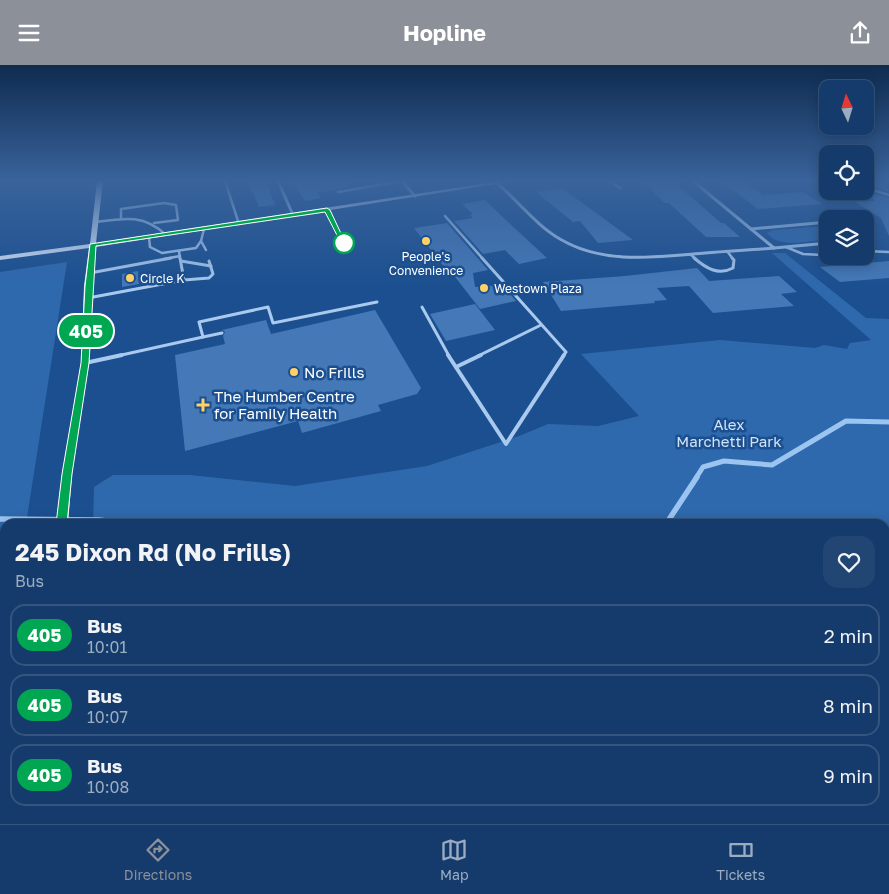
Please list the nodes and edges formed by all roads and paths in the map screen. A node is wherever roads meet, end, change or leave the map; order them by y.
1 (97, 216) edge
2 (178, 216) edge
3 (237, 216) edge
4 (284, 216) edge
5 (330, 216) edge
6 (445, 216) dead end
7 (534, 216) edge
8 (736, 216) edge
9 (121, 219) joint
10 (96, 223) junction
11 (154, 223) junction
12 (819, 223) edge
13 (239, 224) junction
14 (204, 229) junction
15 (751, 229) junction
16 (166, 235) junction
17 (148, 238) junction
18 (201, 241) junction
19 (344, 243) dead end
20 (819, 244) edge
21 (93, 245) junction
22 (786, 247) junction
23 (774, 248) junction
24 (206, 250) dead end
25 (179, 251) junction
26 (727, 251) junction
27 (874, 251) edge
28 (889, 252) edge
29 (690, 254) junction
30 (819, 255) edge
31 (180, 256) junction
32 (0, 258) edge
33 (158, 260) junction
34 (181, 261) junction
35 (209, 261) dead end
36 (141, 263) junction
37 (210, 266) junction
38 (158, 267) dead end
39 (141, 271) dead end
40 (90, 273) junction
41 (160, 279) dead end
42 (184, 280) junction
43 (143, 282) dead end
44 (161, 284) junction
45 (144, 287) junction
46 (88, 298) junction
47 (377, 302) dead end
48 (422, 307) dead end
49 (273, 322) junction
50 (267, 323) dead end
51 (541, 325) junction
52 (222, 333) dead end
53 (203, 337) junction
54 (85, 363) junction
55 (456, 367) junction
56 (62, 519) edge

1 - 10 main road
2 - 11 lane
3 - 13 lane
4 - 13 main road
5 - 19 lane
6 - 51 lane
7 - 29 street
8 - 15 street
9 - 10 lane
9 - 11 lane
10 - 21 main road
11 - 16 lane
12 - 15 street
13 - 14 main road
14 - 16 main road
14 - 18 lane
15 - 23 street
16 - 17 main road
17 - 21 main road
17 - 25 lane
18 - 24 lane
18 - 25 lane
20 - 22 street
21 - 32 main road
21 - 40 main road
22 - 23 street
22 - 30 lane
23 - 26 street
25 - 31 lane
26 - 29 street
26 - 29 lane
27 - 28 lane
31 - 33 lane
31 - 34 lane
33 - 36 lane
33 - 38 lane
34 - 37 lane
34 - 42 lane
35 - 37 lane
36 - 39 lane
36 - 40 lane
37 - 42 lane
40 - 46 main road
41 - 44 lane
42 - 44 lane
43 - 45 lane
44 - 45 lane
45 - 46 lane
46 - 54 main road
47 - 49 lane
48 - 55 lane
49 - 50 lane
49 - 53 lane
51 - 55 lane
51 - 55 lane
52 - 53 lane
53 - 54 lane
54 - 56 main road

